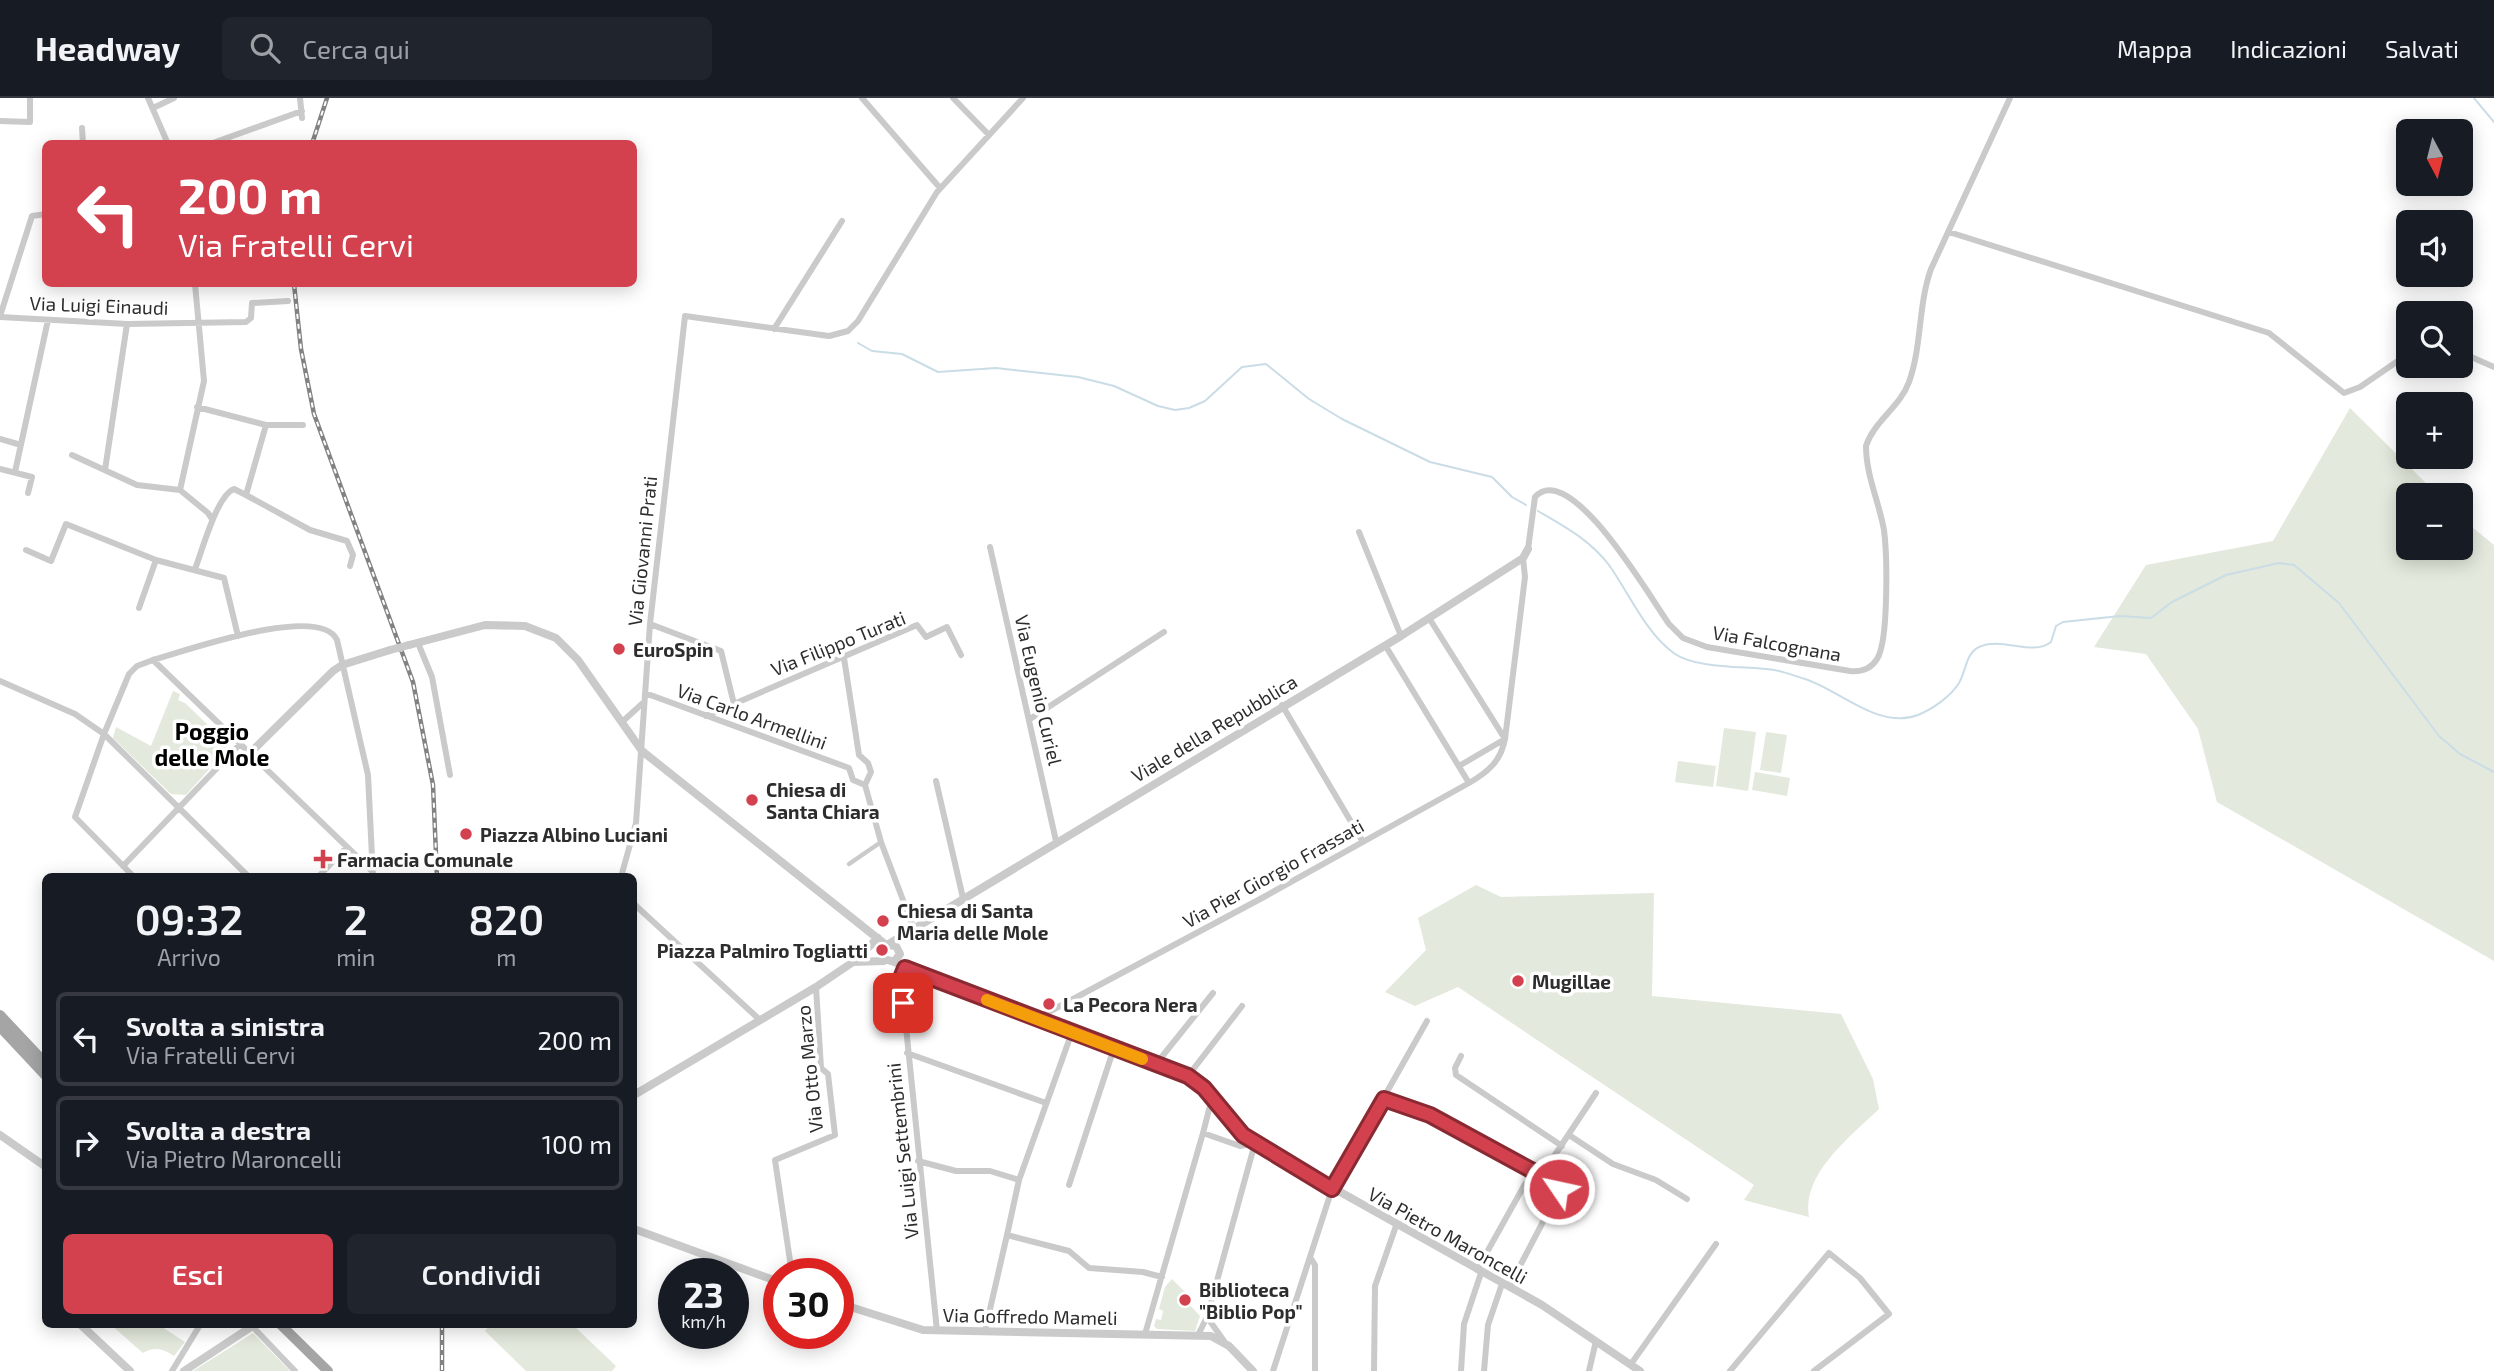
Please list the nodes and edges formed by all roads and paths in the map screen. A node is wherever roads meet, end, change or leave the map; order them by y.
1 (30, 98) edge
2 (148, 98) edge
3 (174, 98) edge
4 (300, 98) edge
5 (862, 98) edge
6 (953, 98) edge
7 (1023, 98) edge
8 (2010, 98) edge
9 (153, 108) junction
10 (0, 121) edge
11 (82, 128) dead end
12 (989, 135) junction
13 (83, 140) edge
14 (166, 140) edge
15 (223, 140) edge
16 (940, 188) junction
17 (42, 215) edge
18 (842, 221) dead end
19 (1949, 232) junction
20 (195, 287) edge
21 (288, 301) dead end
22 (0, 316) edge
23 (48, 320) junction
24 (197, 323) junction
25 (127, 324) junction
26 (774, 329) junction
27 (2473, 358) edge
28 (2396, 362) edge
29 (2494, 367) edge
30 (197, 407) junction
31 (266, 425) junction
32 (303, 425) dead end
33 (0, 439) edge
34 (21, 445) junction
35 (72, 455) dead end
36 (0, 469) edge
37 (105, 470) junction
38 (15, 472) junction
39 (180, 490) junction
40 (28, 492) dead end
41 (246, 495) junction
42 (212, 519) junction
43 (1359, 532) dead end
44 (990, 547) dead end
45 (1528, 549) joint
46 (26, 550) dead end
47 (1523, 558) junction
48 (156, 560) junction
49 (350, 566) dead end
50 (195, 569) junction
51 (139, 608) dead end
52 (1429, 618) junction
53 (650, 624) junction
54 (1164, 632) dead end
55 (238, 636) junction
56 (1401, 636) junction
57 (414, 644) junction
58 (1385, 645) junction
59 (961, 655) dead end
60 (844, 658) junction
61 (153, 660) junction
62 (342, 665) junction
63 (0, 681) edge
64 (645, 693) junction
65 (644, 702) junction
66 (734, 704) junction
67 (1282, 705) junction
68 (706, 716) junction
69 (1030, 719) junction
70 (622, 722) junction
71 (104, 734) junction
72 (1505, 739) junction
73 (241, 743) junction
74 (642, 751) junction
75 (251, 752) junction
76 (1459, 766) junction
77 (450, 775) dead end
78 (936, 781) dead end
79 (1469, 783) junction
80 (865, 785) junction
81 (179, 808) junction
82 (1056, 841) junction
83 (881, 842) junction
84 (1363, 842) junction
85 (346, 847) junction
86 (849, 864) dead end
87 (123, 866) junction
88 (130, 873) edge
89 (245, 873) edge
90 (322, 873) edge
91 (371, 873) edge
92 (372, 873) edge
93 (622, 873) edge
94 (963, 898) junction
95 (637, 907) edge
96 (912, 930) junction
97 (878, 938) junction
98 (887, 945) junction
99 (899, 951) junction
100 (884, 961) junction
101 (853, 962) junction
102 (894, 962) junction
103 (905, 968) junction
104 (816, 987) junction
105 (1213, 993) dead end
106 (1242, 1006) dead end
107 (0, 1015) edge
108 (760, 1020) junction
109 (1041, 1020) junction
110 (1427, 1021) dead end
111 (0, 1027) edge
112 (1072, 1032) junction
113 (1114, 1048) junction
114 (907, 1053) junction
115 (1461, 1056) dead end
116 (42, 1060) edge
117 (1156, 1064) junction
118 (42, 1072) edge
119 (1188, 1076) junction
120 (1596, 1093) dead end
121 (637, 1094) edge
122 (1212, 1098) junction
123 (1384, 1099) junction
124 (1046, 1103) junction
125 (1203, 1133) junction
126 (0, 1135) edge
127 (1569, 1135) junction
128 (1255, 1143) junction
129 (1562, 1146) junction
130 (918, 1161) junction
131 (42, 1164) edge
132 (1541, 1176) junction
133 (1019, 1180) junction
134 (1525, 1184) dead end
135 (1069, 1185) dead end
136 (1332, 1189) junction
137 (1687, 1199) dead end
138 (1396, 1226) junction
139 (637, 1230) edge
140 (1007, 1235) junction
141 (1716, 1244) dead end
142 (1310, 1257) junction
143 (790, 1258) edge
144 (1479, 1272) junction
145 (763, 1276) edge
146 (1162, 1278) junction
147 (1505, 1285) junction
148 (854, 1308) edge
149 (1207, 1317) junction
150 (83, 1328) edge
151 (198, 1328) edge
152 (248, 1328) edge
153 (256, 1328) edge
154 (284, 1328) edge
155 (937, 1331) junction
156 (985, 1331) junction
157 (1145, 1334) junction
158 (1198, 1335) junction
159 (1596, 1341) junction
160 (1224, 1342) junction
161 (1630, 1364) junction
162 (130, 1371) edge
163 (172, 1371) edge
164 (184, 1371) edge
165 (295, 1371) edge
166 (328, 1371) edge
167 (1253, 1371) edge
168 (1273, 1371) edge
169 (1315, 1371) edge
170 (1374, 1371) edge
171 (1461, 1371) edge
172 (1484, 1371) edge
173 (1589, 1371) edge
174 (1640, 1371) edge
175 (1730, 1371) edge
176 (1814, 1371) edge

1 - 10 street
2 - 9 street
3 - 9 street
4 - 15 street
5 - 16 street
6 - 12 street
7 - 12 street, Via Giovanni Prati
8 - 19 street, Via Falcognana
9 - 14 street
11 - 13 street
12 - 16 street, Via Giovanni Prati
16 - 26 street, Via Giovanni Prati
17 - 22 street, Via Luigi Einaudi
18 - 26 street
19 - 28 street
19 - 45 street, Via Falcognana
20 - 24 street
21 - 24 street, Via Luigi Einaudi
22 - 23 street, Via Luigi Einaudi
23 - 25 street, Via Luigi Einaudi
23 - 34 street
24 - 25 street, Via Luigi Einaudi
24 - 30 street
25 - 37 street
26 - 53 street, Via Giovanni Prati
27 - 29 street
30 - 31 street
30 - 39 street
31 - 32 street
31 - 41 street
33 - 34 street
34 - 38 street
35 - 37 street
36 - 38 street
37 - 39 street
38 - 40 street
39 - 42 street
41 - 42 street
41 - 49 street
42 - 50 street
43 - 56 street
44 - 69 street, Via Eugenio Curiel
45 - 47 street, Viale della Repubblica
46 - 48 street
47 - 52 street, Viale della Repubblica
47 - 72 street, Via Pier Giorgio Frassati
48 - 50 street
48 - 51 street
50 - 55 street
52 - 56 street, Viale della Repubblica
52 - 72 street
53 - 64 street, Via Giovanni Prati
53 - 66 street
54 - 69 street
55 - 61 street
55 - 62 street
56 - 58 street, Viale della Repubblica
57 - 62 street, bridge
57 - 70 street
57 - 77 street
58 - 67 street, Viale della Repubblica
58 - 76 street
59 - 60 street, Via Filippo Turati
60 - 66 street, Via Filippo Turati
60 - 80 street
61 - 71 street
61 - 73 street
62 - 75 street
62 - 92 street
63 - 71 street
64 - 65 street, Via Giovanni Prati
64 - 68 street, Via Carlo Armellini
65 - 70 street
65 - 74 street, Via Giovanni Prati
66 - 68 street, Via Filippo Turati
67 - 82 street, Viale della Repubblica
67 - 84 street
68 - 80 street, Via Carlo Armellini
69 - 82 street, Via Eugenio Curiel
70 - 74 street
71 - 81 street
71 - 87 street
72 - 76 street
72 - 79 street, Via Pier Giorgio Frassati
73 - 75 street
73 - 81 street
74 - 93 street, Via Giovanni Prati
74 - 97 street
75 - 85 street
76 - 79 street
78 - 94 street
79 - 84 street, Via Pier Giorgio Frassati
80 - 83 street
81 - 87 street
81 - 89 street
82 - 94 street, Viale della Repubblica
83 - 86 street
83 - 96 street
84 - 109 street, Via Pier Giorgio Frassati
85 - 90 street
85 - 91 street
87 - 88 street
94 - 96 street, Viale della Repubblica
95 - 108 street
96 - 98 street
96 - 99 street
97 - 98 street
97 - 101 street
98 - 99 street
98 - 100 street
99 - 102 street
100 - 101 street
100 - 102 street
101 - 104 street
102 - 103 street
103 - 109 street
103 - 114 street, Via Luigi Settembrini
104 - 108 street
104 - 143 street, Via Otto Marzo
105 - 117 street
106 - 119 street
107 - 116 main road
108 - 121 street
109 - 112 street
110 - 123 street
111 - 118 main road
112 - 113 street
112 - 124 street
113 - 117 street
113 - 135 street
114 - 124 street
114 - 130 street, Via Luigi Settembrini
115 - 129 street
117 - 119 street
119 - 122 street, Via Pietro Maroncelli
120 - 127 street
122 - 125 street
122 - 128 street, Via Pietro Maroncelli
123 - 132 street
123 - 136 street
124 - 133 street
125 - 128 street
125 - 146 street
126 - 131 street
127 - 129 street
127 - 137 street
128 - 136 street, Via Pietro Maroncelli
128 - 149 street
129 - 132 street
130 - 133 street
130 - 155 street, Via Luigi Settembrini
132 - 147 street
133 - 140 street
134 - 144 street
136 - 138 street, Via Pietro Maroncelli
136 - 142 street
138 - 144 street, Via Pietro Maroncelli
138 - 170 street
139 - 145 street
140 - 146 street
140 - 156 street
141 - 161 street
142 - 168 street
142 - 169 street
144 - 147 street, Via Pietro Maroncelli
144 - 171 street
146 - 157 street
147 - 159 street, Via Pietro Maroncelli
147 - 172 street
148 - 155 street, Via Goffredo Mameli
149 - 158 street
149 - 160 street, Via Goffredo Mameli
150 - 162 street
151 - 163 street
152 - 164 street
153 - 165 street
154 - 166 main road
155 - 156 street, Via Goffredo Mameli
156 - 157 street, Via Goffredo Mameli
157 - 158 street, Via Goffredo Mameli
158 - 160 street, Via Goffredo Mameli
159 - 161 street, Via Pietro Maroncelli
159 - 173 street
160 - 167 street, Via Goffredo Mameli
161 - 174 street, Via Pietro Maroncelli
175 - 176 street

